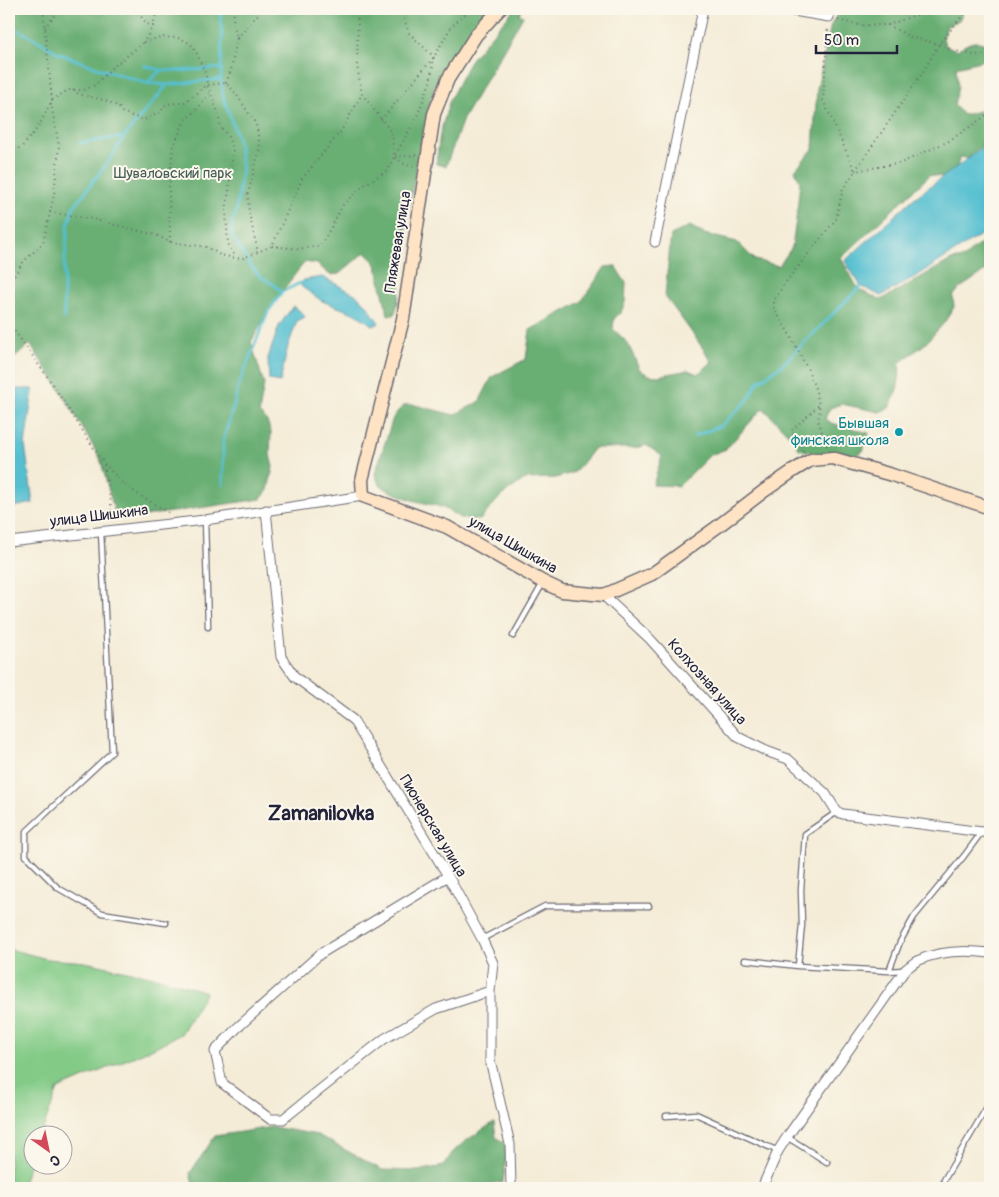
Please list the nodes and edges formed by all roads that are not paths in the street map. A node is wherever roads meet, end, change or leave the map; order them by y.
1 (500, 9) edge
2 (703, 9) edge
3 (788, 10) edge
4 (829, 17) road end
5 (655, 242) dead end
6 (363, 496) junction
7 (990, 508) edge
8 (266, 510) junction
9 (205, 520) junction
10 (106, 532) junction
11 (9, 542) edge
12 (543, 582) junction
13 (602, 595) junction
14 (208, 627) dead end
15 (513, 636) dead end
16 (837, 812) junction
17 (986, 832) edge
18 (448, 876) junction
19 (649, 906) dead end
20 (166, 924) dead end
21 (482, 939) junction
22 (990, 953) edge
23 (745, 960) dead end
24 (798, 966) junction
25 (905, 970) junction
26 (888, 971) junction
27 (490, 991) junction
28 (990, 1102) edge
29 (666, 1116) dead end
30 (787, 1137) junction
31 (778, 1152) junction
32 (827, 1162) dead end
33 (944, 1180) dead end
34 (511, 1188) edge
35 (762, 1188) edge

1 - 6 street, Пляжевая улица
2 - 5 street
3 - 4 street
6 - 8 street, улица Шишкина
6 - 12 street, улица Шишкина
7 - 13 street, улица Шишкина
8 - 9 street, улица Шишкина
8 - 18 street, Пионерская улица
9 - 10 street, улица Шишкина
9 - 14 lane
10 - 11 street, улица Шишкина
10 - 20 lane
12 - 13 street, улица Шишкина
12 - 15 lane
13 - 16 street, Колхозная улица
16 - 17 street
16 - 24 lane
17 - 26 lane
18 - 21 street, Пионерская улица
18 - 27 street
19 - 21 lane
21 - 27 street, Пионерская улица
22 - 25 street
23 - 24 lane
24 - 26 lane
25 - 26 lane
25 - 30 street
27 - 34 street, Пионерская улица
28 - 33 lane
29 - 31 lane
30 - 31 street
30 - 32 lane
31 - 35 street

